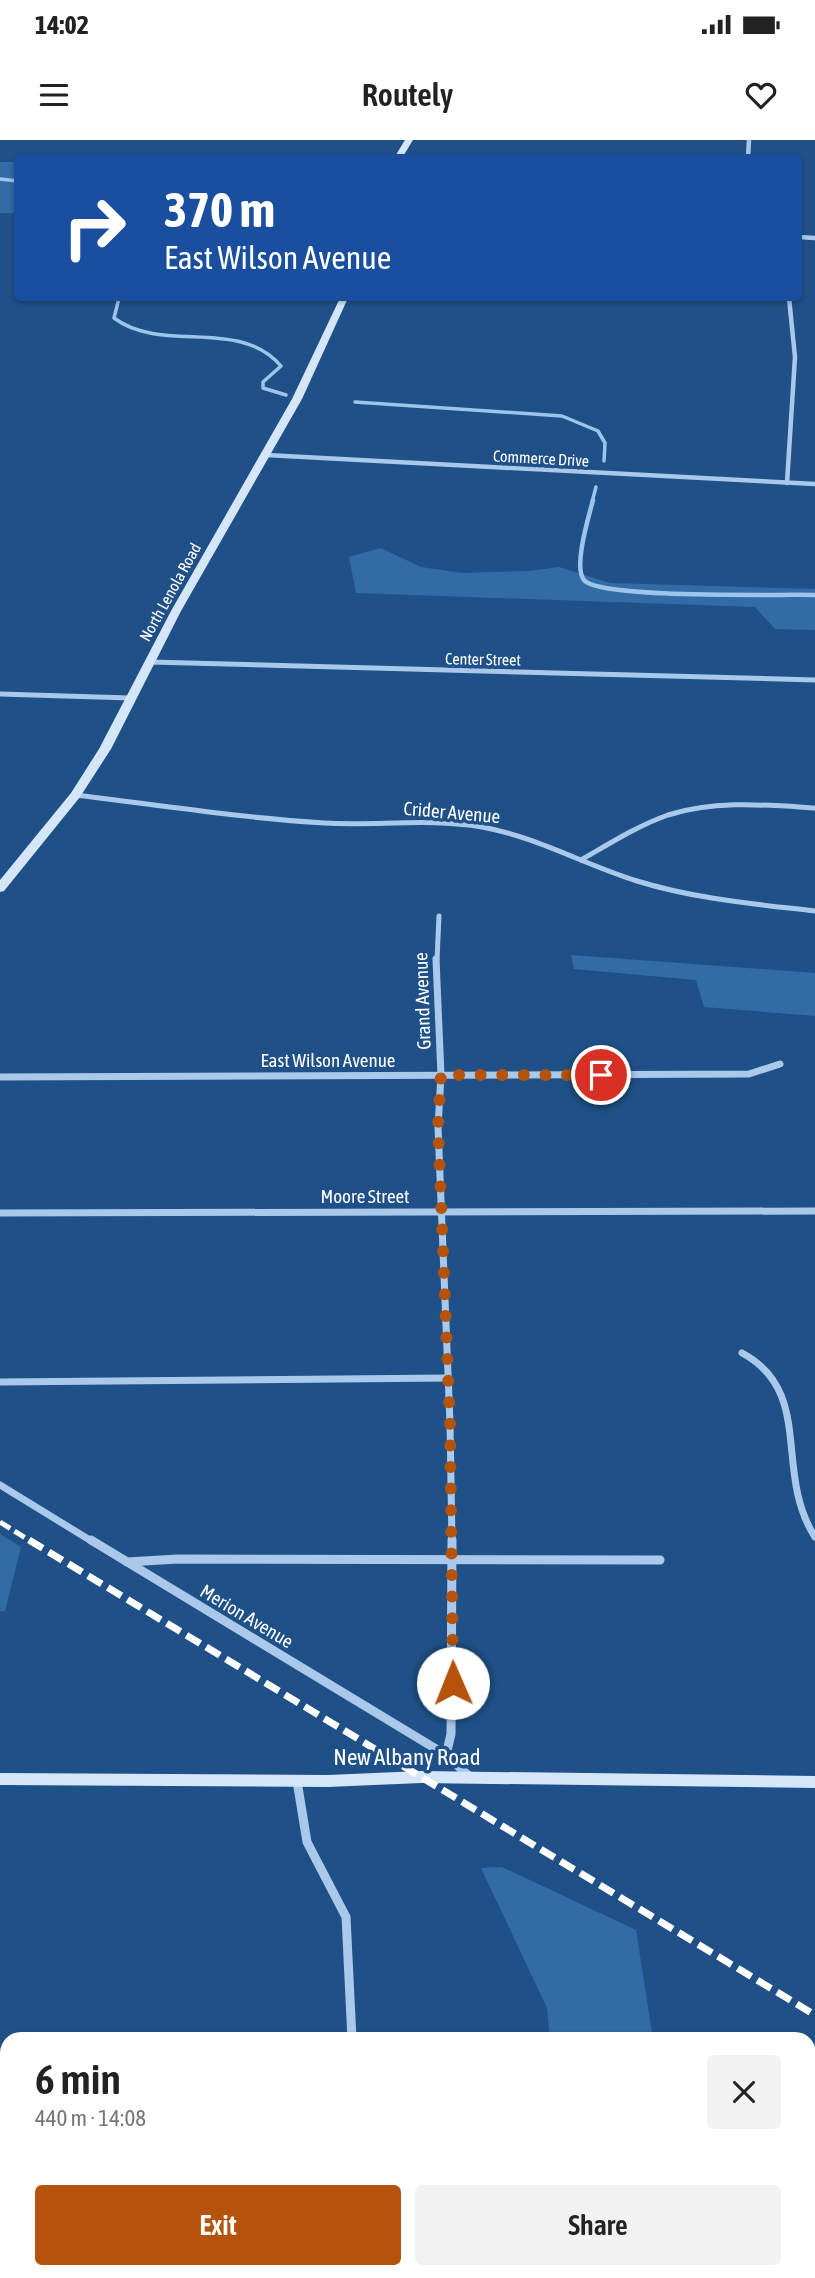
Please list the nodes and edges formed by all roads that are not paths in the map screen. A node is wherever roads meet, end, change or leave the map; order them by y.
1 (343, 301) edge
2 (789, 301) edge
3 (266, 455) junction
4 (787, 483) junction
5 (815, 484) edge
6 (150, 662) junction
7 (815, 680) edge
8 (0, 694) edge
9 (130, 698) junction
10 (76, 795) junction
11 (815, 808) edge
12 (581, 860) junction
13 (2, 884) edge
14 (815, 911) edge
15 (439, 916) dead end
16 (780, 1064) dead end
17 (441, 1075) junction
18 (0, 1077) edge
19 (814, 1210) edge
20 (442, 1211) junction
21 (0, 1213) edge
22 (742, 1353) dead end
23 (448, 1378) junction
24 (0, 1382) edge
25 (791, 1393) dead end
26 (800, 1435) dead end
27 (0, 1485) edge
28 (815, 1537) edge
29 (451, 1559) junction
30 (660, 1560) dead end
31 (126, 1562) junction
32 (446, 1755) junction
33 (0, 1779) edge
34 (474, 1779) junction
35 (297, 1781) junction
36 (815, 1782) edge
37 (352, 2032) edge

1 - 3 main road, North Lenola Road
2 - 4 street
3 - 4 street, Commerce Drive
3 - 6 main road, North Lenola Road
4 - 5 street, Commerce Drive
6 - 7 street, Center Street
6 - 9 main road, North Lenola Road
8 - 9 street
9 - 10 main road, North Lenola Road
10 - 12 street, Crider Avenue
10 - 13 main road, North Lenola Road
11 - 12 street
12 - 14 street, Crider Avenue
15 - 17 street, Grand Avenue
16 - 17 street, East Wilson Avenue
17 - 18 street, East Wilson Avenue
17 - 20 street, Grand Avenue
19 - 20 street, Moore Street
20 - 21 street, Moore Street
20 - 23 street, Grand Avenue
22 - 25 street
23 - 24 street
23 - 29 street, Grand Avenue
26 - 28 street
27 - 31 street, Merion Avenue
29 - 30 street
29 - 31 street
29 - 32 street, Grand Avenue
31 - 32 street, Merion Avenue
32 - 34 street, Merion Avenue
33 - 35 main road, New Albany Road
34 - 35 main road, New Albany Road
34 - 36 main road, New Albany Road
35 - 37 street

